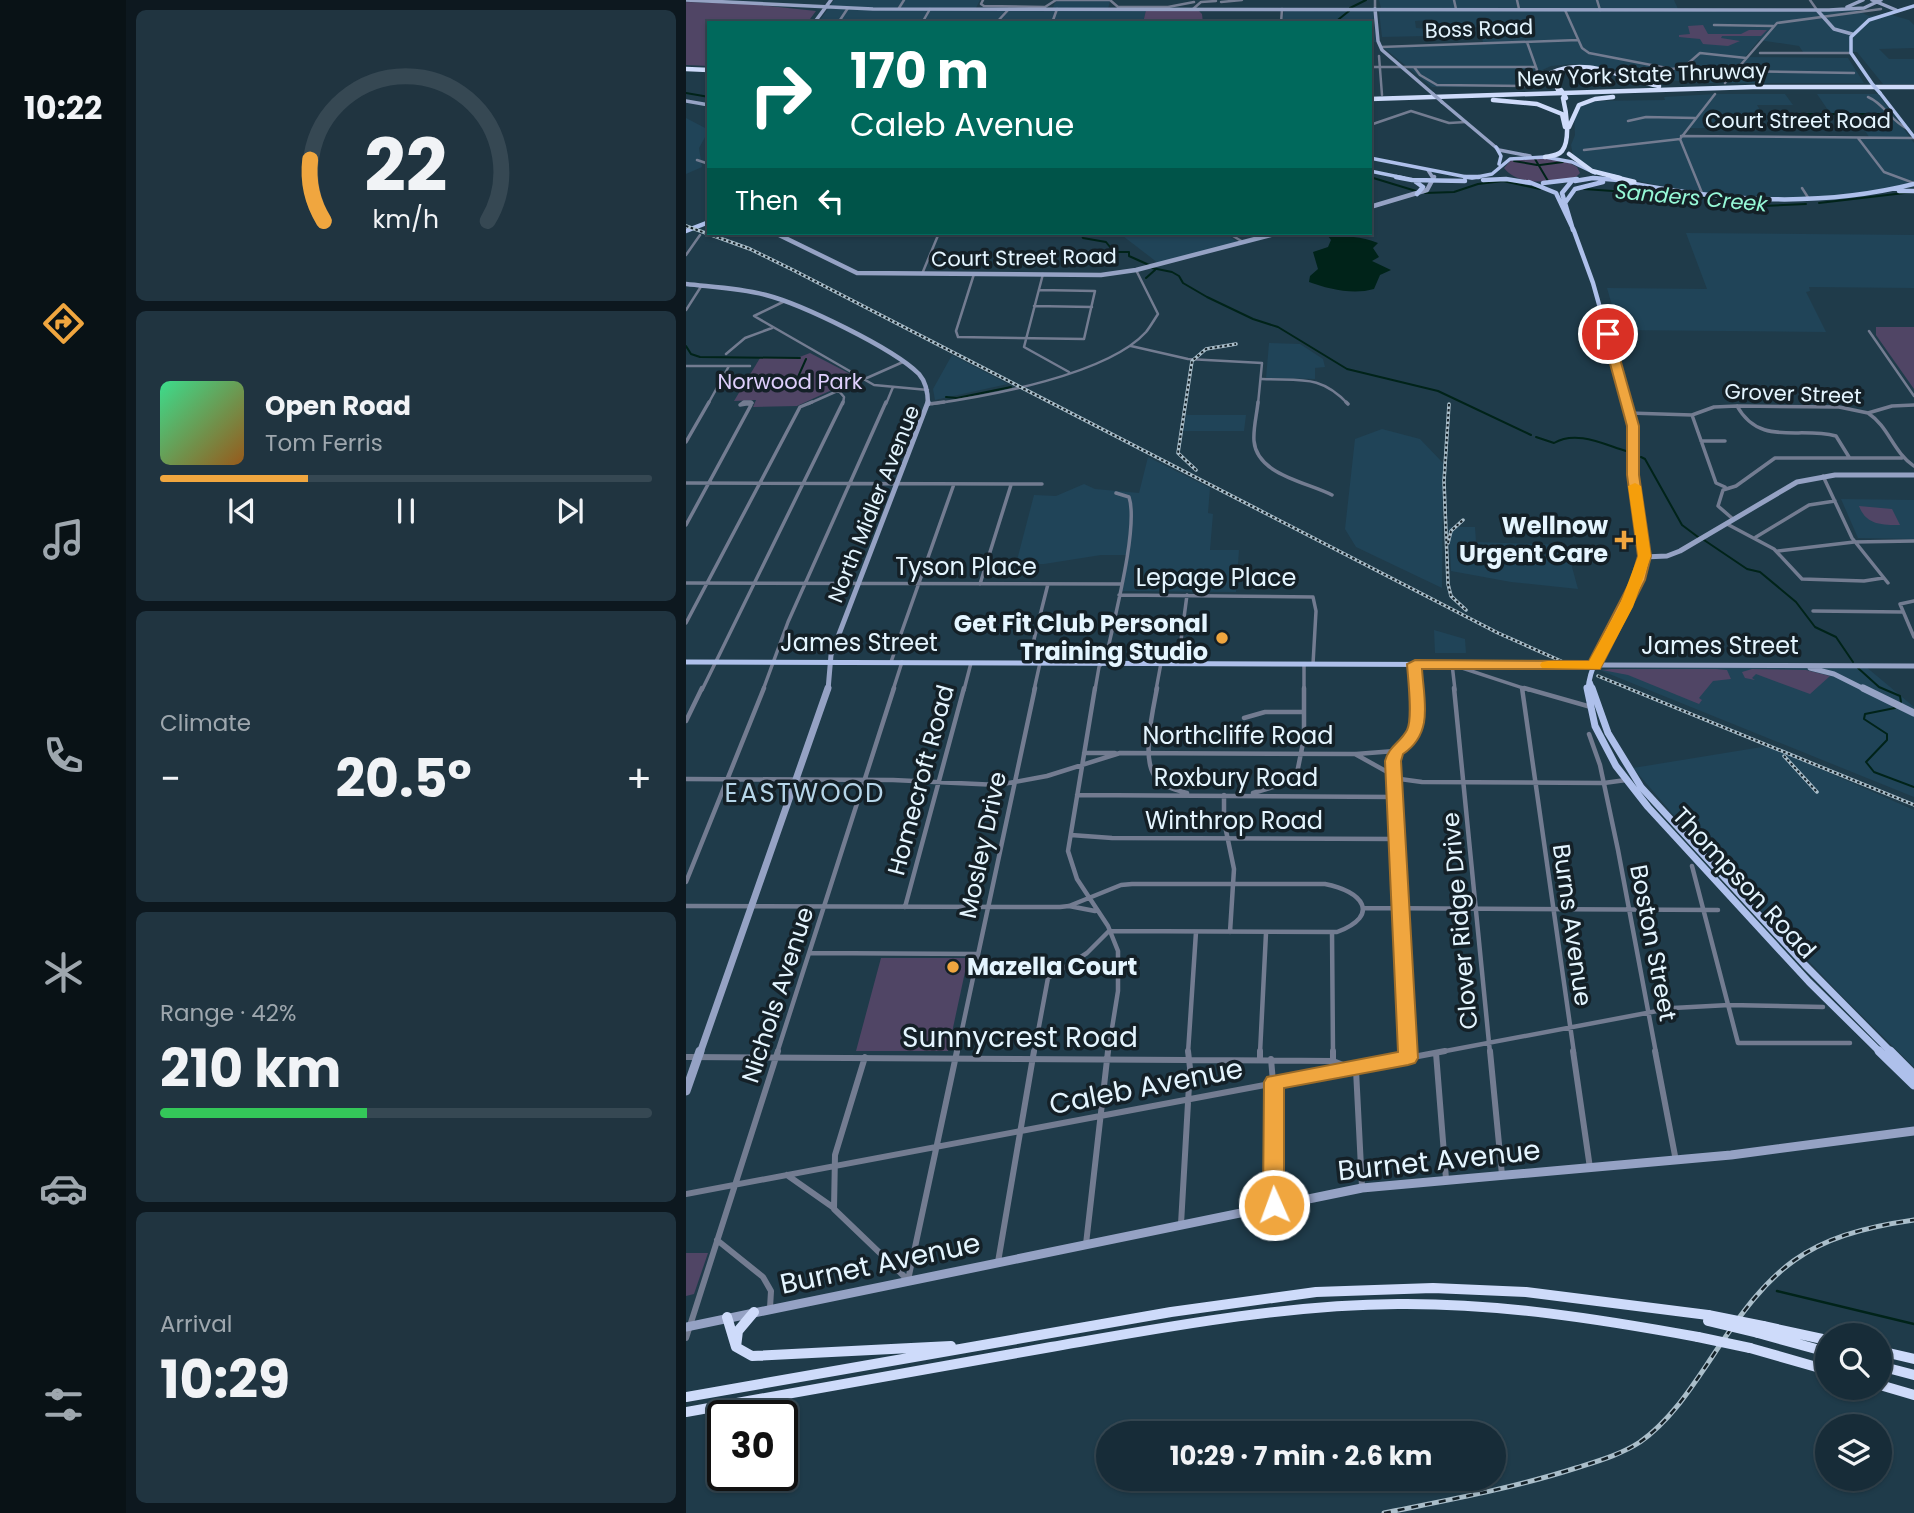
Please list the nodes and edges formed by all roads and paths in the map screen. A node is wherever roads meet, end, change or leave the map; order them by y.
1 (686, 0) edge
2 (831, 0) edge
3 (904, 0) edge
4 (983, 0) edge
5 (1200, 0) edge
6 (1228, 0) edge
7 (1242, 0) edge
8 (1375, 0) edge
9 (1454, 0) edge
10 (1517, 0) edge
11 (1597, 0) edge
12 (1810, 0) edge
13 (1863, 0) edge
14 (1883, 0) edge
15 (1235, 1) edge
16 (1194, 2) junction
17 (1218, 2) edge
18 (1873, 3) edge
19 (1914, 6) edge
20 (826, 8) junction
21 (848, 8) junction
22 (899, 8) junction
23 (1195, 8) junction
24 (930, 9) junction
25 (1009, 9) junction
26 (1058, 9) junction
27 (1282, 9) junction
28 (1375, 9) junction
29 (1456, 9) junction
30 (1519, 9) junction
31 (1565, 10) junction
32 (1600, 10) junction
33 (1818, 10) junction
34 (1882, 10) junction
35 (1896, 10) junction
36 (1823, 16) junction
37 (816, 21) edge
38 (839, 21) edge
39 (923, 21) edge
40 (999, 21) edge
41 (1053, 21) edge
42 (1281, 21) edge
43 (1714, 25) dead end
44 (1773, 26) junction
45 (1852, 34) junction
46 (1578, 40) junction
47 (1527, 41) junction
48 (1381, 47) junction
49 (1760, 53) dead end
50 (1851, 53) junction
51 (1379, 56) dead end
52 (1746, 58) junction
53 (1372, 67) edge
54 (1380, 67) junction
55 (1399, 67) junction
56 (1414, 67) junction
57 (1535, 67) junction
58 (686, 70) edge
59 (1735, 71) junction
60 (707, 72) edge
61 (1854, 73) dead end
62 (1614, 79) dead end
63 (1725, 83) dead end
64 (1611, 85) dead end
65 (1708, 88) junction
66 (1914, 89) edge
67 (1690, 92) junction
68 (1562, 94) junction
69 (1715, 94) dead end
70 (1382, 95) dead end
71 (1868, 97) dead end
72 (686, 101) edge
73 (1372, 101) edge
74 (1372, 101) edge
75 (1444, 101) junction
76 (707, 105) edge
77 (1696, 118) junction
78 (1628, 121) dead end
79 (1466, 122) junction
80 (1372, 124) edge
81 (1567, 127) junction
82 (1908, 129) junction
83 (1857, 137) junction
84 (1914, 137) edge
85 (1681, 138) junction
86 (1497, 148) junction
87 (1584, 150) dead end
88 (1569, 154) junction
89 (1530, 156) junction
90 (1545, 157) junction
91 (1372, 158) edge
92 (697, 160) dead end
93 (707, 163) edge
94 (1397, 163) junction
95 (1502, 165) junction
96 (1579, 166) junction
97 (1428, 170) junction
98 (1372, 172) edge
99 (1495, 172) junction
100 (1380, 174) junction
101 (1408, 179) junction
102 (1518, 179) junction
103 (1432, 181) junction
104 (1442, 181) junction
105 (1466, 181) junction
106 (1573, 181) junction
107 (1529, 182) junction
108 (1637, 183) junction
109 (1914, 184) edge
110 (1546, 187) junction
111 (1802, 188) dead end
112 (1428, 189) junction
113 (1887, 191) junction
114 (1914, 191) edge
115 (1417, 194) junction
116 (1702, 194) junction
117 (1809, 200) junction
118 (1565, 203) junction
119 (1372, 206) edge
120 (707, 225) edge
121 (1573, 230) junction
122 (686, 232) edge
123 (701, 235) dead end
124 (779, 235) edge
125 (938, 235) edge
126 (1231, 235) edge
127 (1270, 235) edge
128 (1243, 242) junction
129 (686, 255) edge
130 (1136, 270) junction
131 (922, 274) junction
132 (974, 274) junction
133 (1043, 274) junction
134 (686, 284) edge
135 (702, 285) junction
136 (1039, 290) junction
137 (785, 300) junction
138 (1034, 306) junction
139 (1092, 307) junction
140 (686, 310) edge
141 (772, 328) junction
142 (1869, 331) dead end
143 (1024, 340) junction
144 (1131, 346) junction
145 (726, 354) dead end
146 (903, 362) junction
147 (686, 366) edge
148 (729, 366) junction
149 (750, 366) dead end
150 (1069, 373) junction
151 (864, 379) junction
152 (1262, 379) junction
153 (852, 384) junction
154 (874, 385) junction
155 (894, 387) junction
156 (838, 390) junction
157 (928, 390) junction
158 (1914, 396) edge
159 (929, 404) junction
160 (1348, 404) dead end
161 (751, 405) dead end
162 (1914, 405) edge
163 (1737, 407) junction
164 (1629, 413) junction
165 (1868, 413) junction
166 (1692, 415) junction
167 (686, 442) edge
168 (1849, 457) junction
169 (1902, 458) junction
170 (1914, 466) edge
171 (1914, 474) edge
172 (1823, 476) junction
173 (686, 483) edge
174 (708, 483) junction
175 (760, 483) junction
176 (804, 483) junction
177 (849, 484) junction
178 (899, 484) junction
179 (954, 484) junction
180 (1011, 484) junction
181 (1042, 484) dead end
182 (1725, 487) junction
183 (1116, 493) dead end
184 (1332, 495) dead end
185 (1835, 501) junction
186 (1733, 519) junction
187 (1726, 523) junction
188 (686, 525) edge
189 (1755, 537) junction
190 (1854, 542) junction
191 (1913, 543) edge
192 (1777, 552) junction
193 (1644, 556) junction
194 (1883, 578) junction
195 (686, 583) edge
196 (706, 583) junction
197 (1888, 583) dead end
198 (755, 584) junction
199 (804, 584) junction
200 (858, 584) junction
201 (919, 584) junction
202 (980, 584) junction
203 (1048, 584) junction
204 (1121, 584) junction
205 (1119, 595) junction
206 (1187, 595) junction
207 (1914, 601) edge
208 (1813, 611) dead end
209 (1903, 612) junction
210 (686, 623) edge
211 (1913, 634) edge
212 (686, 662) edge
213 (716, 662) junction
214 (773, 662) junction
215 (830, 662) junction
216 (891, 662) junction
217 (902, 663) junction
218 (971, 663) junction
219 (1028, 663) junction
220 (1040, 663) junction
221 (1102, 663) junction
222 (1161, 663) junction
223 (1178, 663) junction
224 (1304, 664) junction
225 (1313, 664) junction
226 (1415, 664) junction
227 (1452, 664) junction
228 (1594, 665) junction
229 (1792, 666) junction
230 (1824, 666) junction
231 (1914, 667) edge
232 (1834, 674) junction
233 (1590, 682) junction
234 (1522, 688) junction
235 (1589, 707) junction
236 (1598, 707) junction
237 (1303, 712) junction
238 (1914, 713) edge
239 (1244, 718) dead end
240 (686, 721) edge
241 (1589, 734) dead end
242 (1395, 751) junction
243 (1084, 753) junction
244 (1120, 753) junction
245 (1149, 754) junction
246 (1303, 754) junction
247 (1355, 754) junction
248 (1082, 765) junction
249 (1394, 777) junction
250 (686, 779) edge
251 (727, 779) junction
252 (797, 779) junction
253 (1630, 779) junction
254 (866, 780) junction
255 (1464, 782) junction
256 (1534, 782) junction
257 (939, 783) junction
258 (1014, 783) junction
259 (1604, 783) junction
260 (1170, 787) junction
261 (1276, 787) junction
262 (1077, 795) junction
263 (1161, 795) junction
264 (1202, 795) junction
265 (1224, 795) junction
266 (1247, 795) junction
267 (1278, 795) junction
268 (1395, 797) junction
269 (1071, 835) junction
270 (1228, 839) junction
271 (1397, 839) junction
272 (1692, 866) dead end
273 (686, 882) edge
274 (1233, 884) junction
275 (1087, 898) junction
276 (686, 906) edge
277 (752, 906) junction
278 (905, 906) junction
279 (987, 906) junction
280 (1069, 906) junction
281 (825, 907) junction
282 (1363, 908) junction
283 (1477, 908) junction
284 (1400, 909) junction
285 (1552, 909) junction
286 (1628, 909) junction
287 (1704, 910) junction
288 (1096, 911) junction
289 (1718, 911) dead end
290 (1109, 931) junction
291 (1196, 932) junction
292 (1230, 932) junction
293 (1332, 932) junction
294 (1266, 933) junction
295 (810, 953) junction
296 (978, 954) junction
297 (1729, 1005) junction
298 (1823, 1007) dead end
299 (1648, 1012) junction
300 (1570, 1027) junction
301 (1489, 1041) junction
302 (1850, 1042) dead end
303 (1436, 1053) junction
304 (686, 1057) edge
305 (698, 1057) junction
306 (865, 1057) junction
307 (776, 1058) junction
308 (955, 1058) junction
309 (1032, 1058) junction
310 (1107, 1058) junction
311 (1190, 1058) junction
312 (1408, 1058) junction
313 (1260, 1059) junction
314 (1271, 1059) junction
315 (1333, 1061) junction
316 (1353, 1067) junction
317 (1914, 1075) edge
318 (1274, 1082) junction
319 (1914, 1085) edge
320 (686, 1091) edge
321 (1189, 1099) junction
322 (1100, 1116) junction
323 (1914, 1131) edge
324 (1020, 1132) junction
325 (935, 1148) junction
326 (1676, 1161) junction
327 (833, 1167) junction
328 (1590, 1168) junction
329 (787, 1175) junction
330 (1502, 1175) junction
331 (1446, 1180) junction
332 (736, 1184) junction
333 (1362, 1188) junction
334 (686, 1194) edge
335 (1274, 1205) junction
336 (834, 1209) junction
337 (1181, 1225) junction
338 (717, 1240) junction
339 (1086, 1244) junction
340 (998, 1262) junction
341 (908, 1280) junction
342 (769, 1309) junction
343 (754, 1312) junction
344 (727, 1317) junction
345 (688, 1326) edge
346 (1761, 1330) junction
347 (686, 1338) edge
348 (1815, 1338) edge
349 (1009, 1340) junction
350 (736, 1347) junction
351 (1815, 1348) edge
352 (1892, 1354) edge
353 (1914, 1359) edge
354 (1815, 1367) edge
355 (1892, 1369) edge
356 (1914, 1375) edge
357 (1892, 1389) edge
358 (1914, 1396) edge
359 (686, 1397) edge
360 (686, 1412) edge

1 - 20 street
2 - 20 street
3 - 22 street
4 - 16 street
5 - 16 street
6 - 15 street
6 - 17 street
7 - 15 street
8 - 28 street
9 - 29 street
10 - 30 street
11 - 32 street
12 - 33 street
13 - 33 street
14 - 18 street
14 - 35 street
15 - 17 street
16 - 23 street
17 - 23 street
18 - 33 street
18 - 34 street
19 - 35 main road
20 - 21 street
20 - 37 street
21 - 22 street
21 - 38 street
22 - 24 street
23 - 26 street
23 - 27 street
24 - 25 street
24 - 39 street
25 - 26 street
25 - 40 street
26 - 41 street
27 - 28 street
27 - 42 street
28 - 29 street
28 - 48 street
29 - 30 street
30 - 31 street
31 - 32 street
31 - 46 street
32 - 33 street
33 - 36 street
34 - 35 main road
34 - 35 street
34 - 36 street
34 - 45 main road
36 - 44 street
36 - 45 street
43 - 44 street
44 - 52 street
45 - 50 main road
46 - 47 street, Boss Road
46 - 52 street
47 - 48 street, Boss Road
47 - 57 street
48 - 55 street
49 - 50 street
50 - 82 main road, bridge
51 - 54 street
52 - 59 street
53 - 54 street
54 - 55 street
54 - 70 street
55 - 56 street
55 - 75 street, bridge
56 - 57 street
56 - 57 street
58 - 60 highway
59 - 61 street
59 - 63 street
62 - 68 highway
64 - 68 highway
65 - 66 highway, New York State Thruway
65 - 68 highway, New York State Thruway
65 - 68 highway
66 - 67 highway, New York State Thruway
67 - 75 highway, New York State Thruway
67 - 81 highway
68 - 73 highway, New York State Thruway
68 - 81 highway
69 - 77 street
71 - 82 street
72 - 76 street
74 - 75 highway, New York State Thruway
75 - 79 street
75 - 81 highway
77 - 78 street
77 - 85 street
79 - 80 street
79 - 86 street
81 - 88 highway
81 - 90 highway
82 - 84 main road
83 - 84 street, Court Street Road
83 - 85 street, Court Street Road
83 - 109 street
85 - 87 street, Court Street Road
85 - 116 street
86 - 89 street
86 - 95 street
86 - 99 main road
88 - 96 highway
88 - 108 highway
89 - 90 main road
89 - 95 main road
90 - 96 main road
91 - 94 main road
92 - 93 street
94 - 97 main road
94 - 100 main road
95 - 99 main road
95 - 102 main road
96 - 106 main road
96 - 108 main road
97 - 99 main road
97 - 103 street
98 - 100 main road
100 - 101 main road
101 - 103 main road
101 - 115 main road
102 - 105 main road
102 - 107 main road
103 - 104 main road
103 - 112 street
104 - 105 main road
104 - 112 main road
105 - 110 main road
106 - 107 main road
106 - 108 main road
106 - 118 main road
107 - 110 main road
108 - 116 main road
108 - 118 main road
109 - 113 main road
110 - 121 main road, Thompson Road
111 - 117 street
112 - 115 street
113 - 114 main road
113 - 117 main road
115 - 119 street
116 - 117 main road
118 - 121 main road, Thompson Road
120 - 122 main road
121 - 164 main road, Thompson Road
123 - 129 street
124 - 131 street, Court Street Road
125 - 131 street
126 - 128 street
127 - 128 street, Court Street Road
128 - 130 street, Court Street Road
130 - 133 street, Court Street Road
130 - 144 street, North Midler Avenue
131 - 132 street, Court Street Road
132 - 133 street, Court Street Road
132 - 143 street
133 - 136 street
134 - 135 street
135 - 137 street
135 - 140 street
136 - 138 street
136 - 139 street
137 - 141 street
137 - 146 street
138 - 139 street
138 - 143 street
139 - 143 street
141 - 145 street
141 - 151 street
142 - 158 street
143 - 150 street
144 - 150 street, North Midler Avenue
144 - 152 street
146 - 151 street
146 - 157 street
147 - 148 street
148 - 149 street
148 - 167 street
150 - 159 street, North Midler Avenue
151 - 153 street
151 - 154 street
152 - 160 street
152 - 184 street
153 - 154 street
153 - 156 street
154 - 155 street
155 - 157 street
155 - 177 street
156 - 175 street
156 - 176 street
157 - 159 street
159 - 178 street, North Midler Avenue
161 - 174 street
162 - 165 street, Grover Street
163 - 165 street, Grover Street
163 - 166 street, Grover Street
163 - 168 street
164 - 166 street, Grover Street
164 - 193 main road, Thompson Road
165 - 169 street
166 - 182 street
168 - 169 street
168 - 182 street
169 - 170 street
171 - 172 street
172 - 185 street
172 - 186 street
173 - 174 street
174 - 175 street
174 - 188 street
175 - 176 street
175 - 196 street
176 - 177 street
176 - 198 street
177 - 178 street
177 - 199 street
178 - 179 street
178 - 200 street, North Midler Avenue
179 - 180 street
179 - 201 street
180 - 181 street
180 - 202 street
182 - 186 street
183 - 204 street
185 - 189 street
185 - 190 street
186 - 187 street
187 - 189 street
187 - 193 street
189 - 192 street
190 - 191 street
190 - 192 street
190 - 194 street
192 - 194 street
193 - 228 main road, Thompson Road
194 - 197 street
195 - 196 street, Tyson Place
196 - 198 street, Tyson Place
196 - 210 street
198 - 199 street, Tyson Place
198 - 213 street
199 - 200 street, Tyson Place
199 - 214 street
200 - 201 street, Tyson Place
200 - 215 street, North Midler Avenue
201 - 202 street, Tyson Place
201 - 216 street
202 - 203 street, Tyson Place
203 - 204 street, Tyson Place
203 - 219 street
204 - 205 street
205 - 206 street, Lepage Place
205 - 221 street
206 - 223 street
206 - 225 street, Lepage Place
207 - 209 street
208 - 209 street
209 - 211 street
212 - 213 main road, James Street
213 - 214 main road, James Street
213 - 240 street
214 - 215 main road, James Street
214 - 251 street
215 - 216 main road, James Street
215 - 252 street, North Midler Avenue
216 - 217 main road, James Street
217 - 218 main road, James Street
217 - 254 street, Nichols Avenue
218 - 219 main road, James Street
218 - 257 street, Homecroft Road
219 - 220 main road, James Street
220 - 221 main road, James Street
220 - 258 street, Mosley Drive
221 - 222 main road, James Street
221 - 243 street
222 - 223 main road, James Street
222 - 245 street
223 - 224 main road, James Street
224 - 225 main road, James Street
224 - 237 street
225 - 226 main road, James Street
226 - 227 main road, James Street
226 - 242 street
227 - 228 main road, James Street
227 - 234 street
227 - 255 street, Clover Ridge Drive
228 - 229 street, James Street
228 - 233 main road, Thompson Road
229 - 230 street, James Street
229 - 232 street
230 - 231 street, James Street
230 - 232 street
232 - 238 street
233 - 235 main road, Thompson Road
233 - 236 main road, Thompson Road
234 - 235 street
234 - 256 street, Burns Avenue
235 - 236 street
235 - 253 main road, Thompson Road
236 - 253 main road, Thompson Road
237 - 239 street
237 - 246 street
241 - 259 street, Boston Street
242 - 247 street, Northcliffe Road
242 - 249 street
243 - 244 street, Northcliffe Road
243 - 248 street
244 - 245 street, Northcliffe Road
244 - 248 street, Northcliffe Road
245 - 246 street, Northcliffe Road
245 - 260 street
246 - 247 street, Northcliffe Road
246 - 261 street
247 - 249 street, Northcliffe Road
248 - 258 street, Northcliffe Road
248 - 262 street
249 - 255 street, Northcliffe Road
249 - 268 street
250 - 251 street, Northcliffe Road
251 - 252 street, Northcliffe Road
251 - 273 street
252 - 254 street, Northcliffe Road
252 - 277 street, North Midler Avenue
253 - 259 street, Northcliffe Road
253 - 317 main road, Thompson Road
253 - 319 main road, Thompson Road
254 - 257 street, Northcliffe Road
254 - 281 street, Nichols Avenue
255 - 256 street, Northcliffe Road
255 - 283 street, Clover Ridge Drive
256 - 259 street, Northcliffe Road
256 - 285 street, Burns Avenue
257 - 258 street, Northcliffe Road
257 - 278 street, Homecroft Road
258 - 279 street, Mosley Drive
259 - 286 street, Boston Street
260 - 263 street
260 - 264 street
261 - 266 street
261 - 267 street
262 - 263 street, Roxbury Road
262 - 269 street
263 - 264 street, Roxbury Road
264 - 265 street, Roxbury Road
265 - 266 street, Roxbury Road
265 - 270 street
266 - 267 street, Roxbury Road
267 - 268 street, Roxbury Road
268 - 271 street
269 - 270 street, Winthrop Road
269 - 275 street
270 - 271 street, Winthrop Road
270 - 274 street
271 - 284 street
272 - 287 street
274 - 275 street
274 - 282 street
274 - 292 street
275 - 280 street
275 - 288 street
276 - 277 street
277 - 281 street
277 - 305 street, North Midler Avenue
278 - 279 street
278 - 281 street
279 - 280 street
279 - 296 street, Mosley Drive
280 - 288 street
281 - 295 street, Nichols Avenue
282 - 284 street
282 - 293 street
283 - 284 street
283 - 285 street
283 - 301 street, Clover Ridge Drive
284 - 312 street
285 - 286 street
285 - 300 street, Burns Avenue
286 - 287 street
286 - 299 street, Boston Street
287 - 289 street
287 - 297 street
288 - 290 street
290 - 291 street
290 - 309 street
290 - 310 street
291 - 292 street
291 - 311 street
292 - 294 street
293 - 294 street
293 - 315 street
294 - 313 street
295 - 296 street
295 - 307 street, Nichols Avenue
296 - 308 street, Mosley Drive
297 - 298 street, Caleb Avenue
297 - 299 street, Caleb Avenue
297 - 302 street
299 - 300 street, Caleb Avenue
299 - 326 street, Boston Street
300 - 301 street, Caleb Avenue
300 - 328 street, Burns Avenue
301 - 303 street, Caleb Avenue
301 - 330 street, Clover Ridge Drive
303 - 312 street, Caleb Avenue
303 - 331 street
304 - 305 street, Sunnycrest Road
305 - 307 street, Sunnycrest Road
305 - 320 street, North Midler Avenue
306 - 307 street, Sunnycrest Road
306 - 308 street, Sunnycrest Road
306 - 327 street
307 - 332 street, Nichols Avenue
308 - 309 street, Sunnycrest Road
308 - 325 street, Mosley Drive
309 - 310 street, Sunnycrest Road
309 - 324 street
310 - 311 street, Sunnycrest Road
310 - 322 street
311 - 313 street, Sunnycrest Road
311 - 321 street
312 - 316 street, Caleb Avenue
313 - 314 street, Sunnycrest Road
314 - 315 street, Sunnycrest Road
314 - 318 street
315 - 316 street, Sunnycrest Road
316 - 318 street, Caleb Avenue
316 - 333 street
318 - 321 street, Caleb Avenue
318 - 335 street
321 - 322 street, Caleb Avenue
321 - 337 street
322 - 324 street, Caleb Avenue
322 - 339 street
323 - 326 street, Burnet Avenue
324 - 325 street, Caleb Avenue
324 - 340 street
325 - 327 street, Caleb Avenue
325 - 341 street, Mosley Drive
326 - 328 street, Burnet Avenue
327 - 329 street, Caleb Avenue
327 - 336 street
328 - 330 street, Burnet Avenue
329 - 332 street, Caleb Avenue
329 - 336 street
330 - 331 street, Burnet Avenue
331 - 333 street, Burnet Avenue
332 - 334 street, Caleb Avenue
332 - 338 street, Nichols Avenue
333 - 335 street, Burnet Avenue
335 - 337 street, Burnet Avenue
336 - 341 street
337 - 339 street, Burnet Avenue
338 - 342 street
338 - 345 street, Nichols Avenue
339 - 340 street, Burnet Avenue
340 - 341 street, Burnet Avenue
341 - 342 street, Burnet Avenue
342 - 343 street, Burnet Avenue
343 - 344 street, Burnet Avenue
343 - 350 highway
344 - 345 street, Burnet Avenue
344 - 350 highway
345 - 347 street, Nichols Avenue
346 - 348 highway
346 - 349 highway, bridge
346 - 351 highway
349 - 350 highway
349 - 359 highway
352 - 353 highway
354 - 360 highway, bridge
355 - 356 highway
357 - 358 highway

